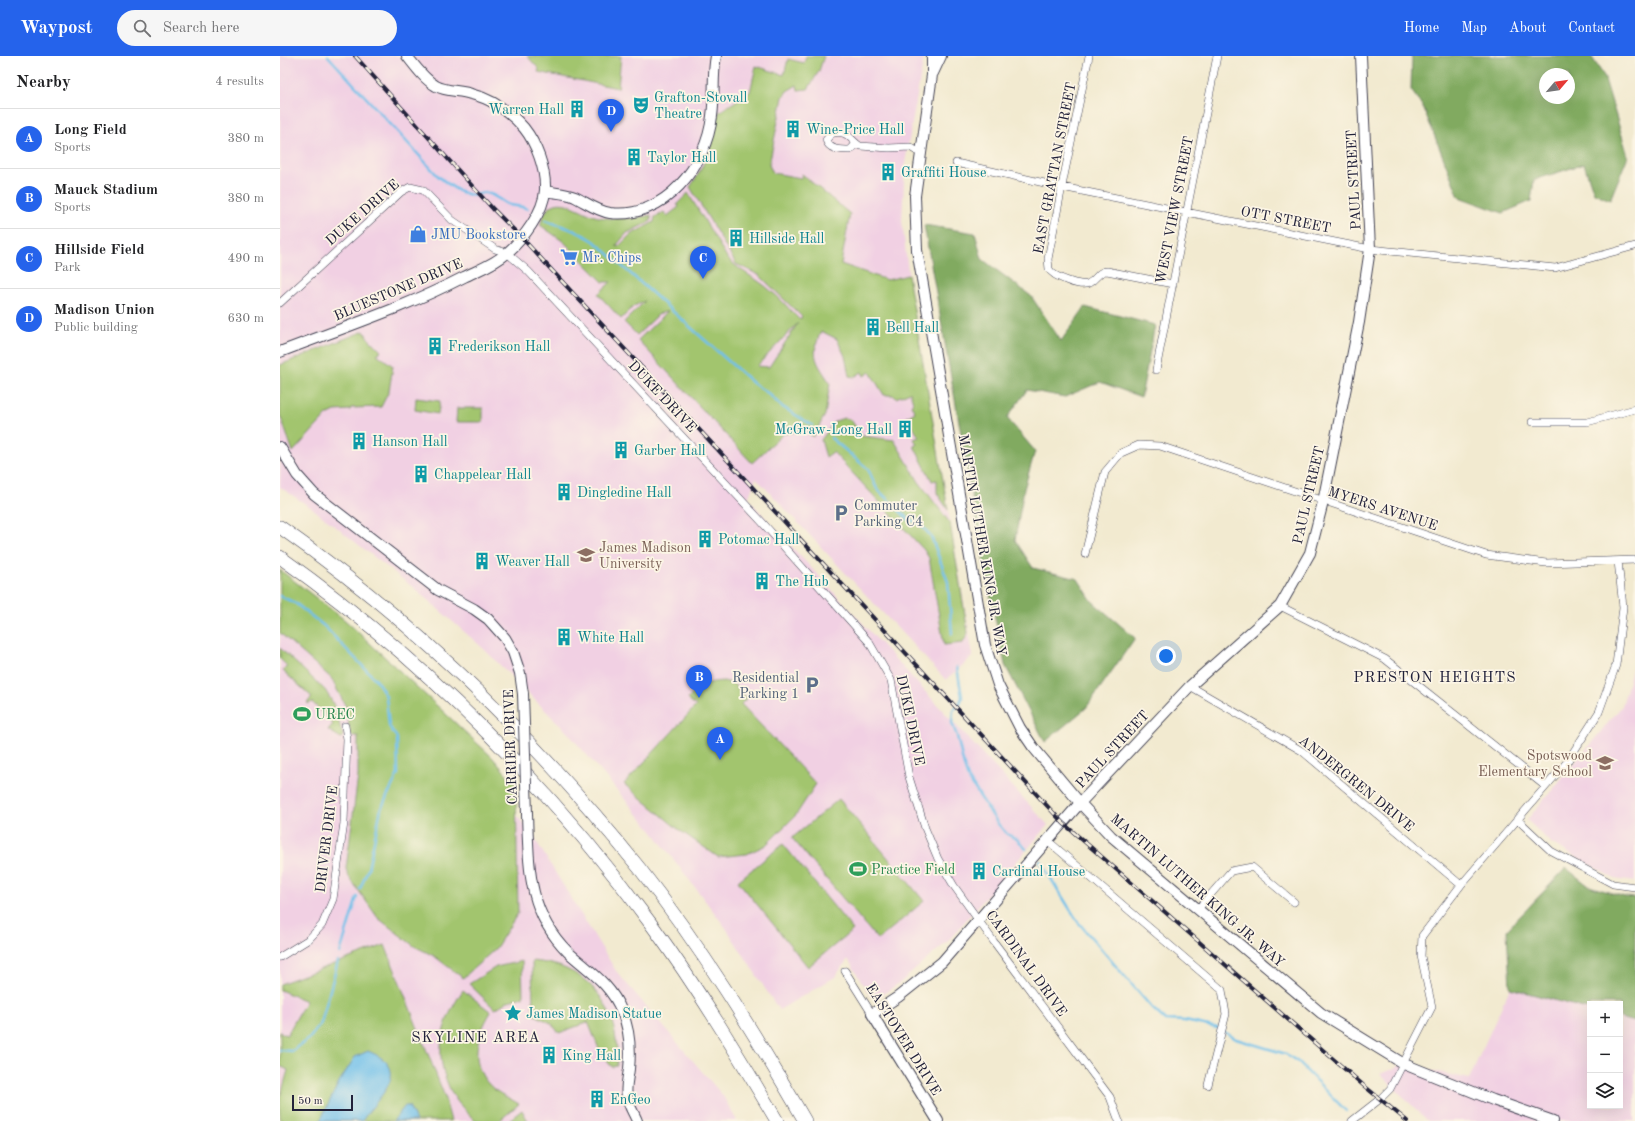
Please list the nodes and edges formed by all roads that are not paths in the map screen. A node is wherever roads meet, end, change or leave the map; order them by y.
1 (407, 56) edge
2 (716, 56) edge
3 (932, 56) edge
4 (942, 56) edge
5 (1089, 56) edge
6 (1217, 56) edge
7 (1361, 56) edge
8 (932, 75) junction
9 (856, 144) dead end
10 (920, 153) junction
11 (956, 163) dead end
12 (1062, 187) junction
13 (545, 191) junction
14 (1187, 212) junction
15 (1635, 246) edge
16 (1370, 249) junction
17 (507, 253) junction
18 (1173, 284) junction
19 (280, 303) edge
20 (280, 352) edge
21 (1156, 370) dead end
22 (1635, 409) edge
23 (1532, 422) dead end
24 (280, 447) edge
25 (1323, 502) junction
26 (280, 527) edge
27 (1084, 554) dead end
28 (280, 557) edge
29 (1635, 560) edge
30 (1618, 561) junction
31 (1280, 606) junction
32 (1190, 686) junction
33 (345, 726) dead end
34 (1545, 786) junction
35 (1080, 803) junction
36 (921, 817) joint
37 (1517, 819) junction
38 (1047, 840) junction
39 (1461, 885) junction
40 (1635, 887) edge
41 (1294, 902) dead end
42 (1198, 909) junction
43 (979, 920) junction
44 (280, 957) edge
45 (845, 971) dead end
46 (872, 1014) junction
47 (1404, 1064) junction
48 (1208, 1085) dead end
49 (637, 1121) edge
50 (776, 1121) edge
51 (804, 1121) edge
52 (938, 1121) edge
53 (1119, 1121) edge
54 (1352, 1121) edge
55 (1553, 1121) edge

1 - 13 street
2 - 13 street
3 - 8 street, MARTIN LUTHER KING JR. WAY
4 - 8 street, MARTIN LUTHER KING JR. WAY
5 - 12 street, EAST GRATTAN STREET
6 - 14 street, WEST VIEW STREET
7 - 16 street, PAUL STREET
8 - 10 street, MARTIN LUTHER KING JR. WAY
9 - 10 street
10 - 35 street, MARTIN LUTHER KING JR. WAY
11 - 12 street, OTT STREET
12 - 14 street, OTT STREET
12 - 18 street, EAST GRATTAN STREET
13 - 17 street, BLUESTONE DRIVE
14 - 16 street, OTT STREET
14 - 18 street, WEST VIEW STREET
15 - 16 street, OTT STREET
16 - 25 street, PAUL STREET
17 - 19 street, DUKE DRIVE
17 - 20 street, BLUESTONE DRIVE
17 - 36 street, DUKE DRIVE
18 - 21 street, WEST VIEW STREET
22 - 23 street
24 - 49 street, CARRIER DRIVE, bridge
25 - 27 street, MYERS AVENUE
25 - 30 street, MYERS AVENUE
25 - 31 street, PAUL STREET
26 - 51 highway
28 - 50 highway
29 - 30 street, MYERS AVENUE
30 - 34 street
31 - 32 street, PAUL STREET
31 - 34 street
32 - 35 street, PAUL STREET
32 - 39 street, ANDERGREN DRIVE
33 - 44 street, DRIVER DRIVE
34 - 37 street
35 - 38 street, PAUL STREET
35 - 42 street, MARTIN LUTHER KING JR. WAY
36 - 43 street, CARDINAL DRIVE
37 - 39 street
37 - 40 street
38 - 43 street, PAUL STREET
38 - 48 street
39 - 47 street
41 - 42 street
42 - 47 street, MARTIN LUTHER KING JR. WAY
43 - 46 street, PAUL STREET
43 - 53 street, CARDINAL DRIVE
45 - 46 street, EASTOVER DRIVE
46 - 52 street, EASTOVER DRIVE
47 - 54 street
47 - 55 street, MARTIN LUTHER KING JR. WAY

